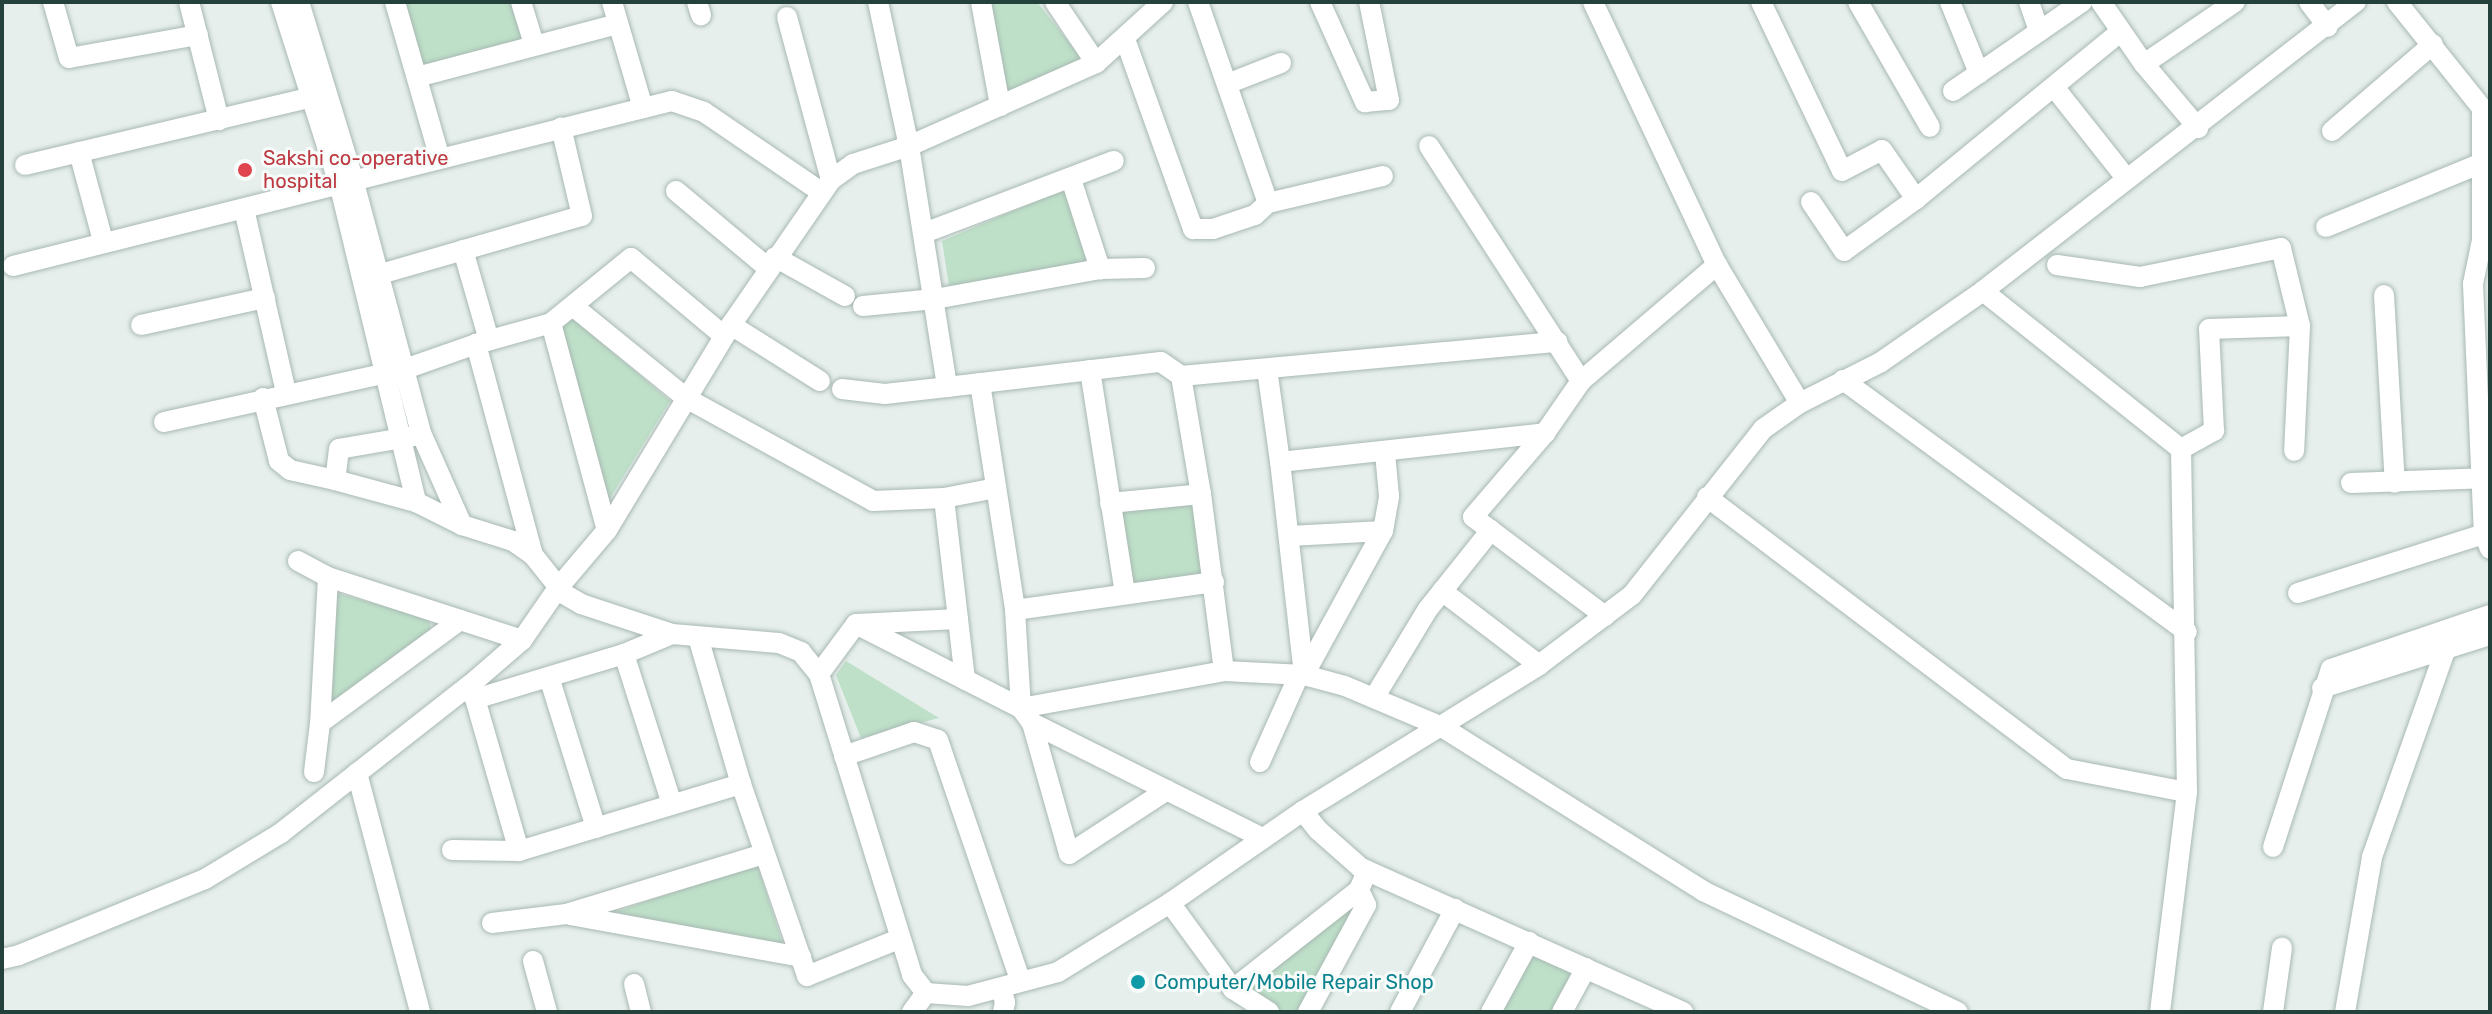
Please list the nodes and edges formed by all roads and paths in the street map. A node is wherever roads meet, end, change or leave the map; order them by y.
1 (53, 2) edge
2 (189, 2) edge
3 (281, 2) edge
4 (299, 2) edge
5 (395, 2) edge
6 (521, 2) edge
7 (612, 2) edge
8 (878, 2) edge
9 (981, 2) edge
10 (1055, 2) edge
11 (1163, 2) edge
12 (1198, 2) edge
13 (1320, 2) edge
14 (1369, 2) edge
15 (1593, 2) edge
16 (1761, 2) edge
17 (1858, 2) edge
18 (1950, 2) edge
19 (2029, 2) edge
20 (2082, 2) edge
21 (2101, 2) edge
22 (2235, 2) edge
23 (2309, 2) edge
24 (2356, 2) edge
25 (2397, 2) edge
26 (787, 17) dead end
27 (618, 24) junction
28 (2328, 27) junction
29 (2039, 31) junction
30 (2120, 32) junction
31 (198, 35) junction
32 (1125, 39) junction
33 (534, 44) junction
34 (2433, 44) junction
35 (1096, 63) junction
36 (1281, 63) dead end
37 (2144, 64) junction
38 (1979, 73) junction
39 (417, 77) junction
40 (1227, 84) junction
41 (2054, 87) junction
42 (1953, 91) dead end
43 (317, 96) junction
44 (1000, 106) junction
45 (643, 108) junction
46 (219, 120) junction
47 (561, 127) junction
48 (1930, 127) dead end
49 (2198, 128) junction
50 (2332, 131) dead end
51 (909, 146) junction
52 (1429, 146) dead end
53 (79, 152) junction
54 (440, 159) junction
55 (1114, 161) dead end
56 (2482, 163) junction
57 (25, 165) dead end
58 (1383, 176) dead end
59 (1071, 179) junction
60 (2127, 179) junction
61 (346, 183) junction
62 (826, 186) junction
63 (676, 191) dead end
64 (1916, 199) junction
65 (1811, 202) dead end
66 (1268, 203) junction
67 (244, 209) junction
68 (2326, 227) dead end
69 (924, 233) junction
70 (2486, 238) edge
71 (103, 241) junction
72 (463, 250) junction
73 (771, 263) junction
74 (1717, 265) junction
75 (2057, 265) dead end
76 (13, 266) dead end
77 (1145, 268) dead end
78 (1100, 269) junction
79 (377, 275) junction
80 (1983, 291) junction
81 (2384, 295) dead end
82 (265, 298) junction
83 (935, 299) junction
84 (574, 307) junction
85 (551, 323) junction
86 (141, 325) dead end
87 (2300, 326) junction
88 (727, 330) junction
89 (482, 342) junction
90 (1557, 342) junction
91 (1267, 369) junction
92 (396, 370) junction
93 (1090, 370) junction
94 (1181, 376) junction
95 (1843, 380) junction
96 (820, 381) dead end
97 (1581, 381) junction
98 (980, 383) junction
99 (947, 387) junction
100 (842, 389) dead end
101 (286, 393) junction
102 (263, 398) junction
103 (686, 398) junction
104 (1800, 403) junction
105 (164, 422) dead end
106 (1545, 433) junction
107 (412, 436) junction
108 (2181, 449) junction
109 (2294, 451) dead end
110 (1385, 453) junction
111 (1280, 462) junction
112 (2486, 478) edge
113 (335, 480) junction
114 (2351, 483) dead end
115 (2395, 483) junction
116 (996, 488) junction
117 (1201, 494) junction
118 (1707, 497) junction
119 (944, 498) junction
120 (416, 502) junction
121 (1110, 503) junction
122 (462, 525) junction
123 (607, 530) junction
124 (1491, 530) junction
125 (1383, 531) junction
126 (1290, 536) junction
127 (2487, 541) edge
128 (533, 555) junction
129 (298, 561) dead end
130 (328, 577) junction
131 (1214, 582) junction
132 (558, 588) junction
133 (1442, 591) junction
134 (1125, 593) junction
135 (2298, 593) dead end
136 (1015, 610) junction
137 (2490, 615) edge
138 (1605, 616) junction
139 (958, 619) junction
140 (460, 620) junction
141 (856, 624) junction
142 (2187, 632) junction
143 (672, 634) junction
144 (2490, 635) edge
145 (698, 637) junction
146 (522, 640) junction
147 (2445, 651) junction
148 (624, 654) junction
149 (1539, 665) junction
150 (1224, 671) junction
151 (819, 674) junction
152 (1302, 675) junction
153 (549, 677) junction
154 (965, 680) junction
155 (2322, 688) junction
156 (472, 692) junction
157 (1374, 698) junction
158 (1026, 716) junction
159 (320, 723) junction
160 (1442, 727) junction
161 (844, 756) junction
162 (1260, 762) dead end
163 (314, 772) dead end
164 (357, 773) junction
165 (741, 784) junction
166 (1167, 790) junction
167 (2187, 792) junction
168 (672, 804) junction
169 (1303, 811) junction
170 (596, 828) junction
171 (1263, 838) junction
172 (2273, 847) dead end
173 (452, 850) dead end
174 (519, 851) junction
175 (764, 854) junction
176 (1363, 880) junction
177 (1170, 903) junction
178 (1455, 909) junction
179 (566, 914) junction
180 (492, 923) dead end
181 (899, 939) junction
182 (1529, 942) junction
183 (2282, 948) dead end
184 (801, 957) junction
185 (2, 959) edge
186 (533, 961) dead end
187 (1586, 968) junction
188 (634, 984) dead end
189 (1011, 984) junction
190 (1233, 989) junction
191 (926, 993) junction
192 (1654, 1006) edge
193 (420, 1012) edge
194 (547, 1012) edge
195 (641, 1012) edge
196 (912, 1012) edge
197 (1003, 1012) edge
198 (1269, 1012) edge
199 (1308, 1012) edge
200 (1400, 1012) edge
201 (1491, 1012) edge
202 (1562, 1012) edge
203 (1683, 1012) edge
204 (1958, 1012) edge
205 (2160, 1012) edge
206 (2273, 1012) edge
207 (2345, 1012) edge

1 - 31 street
2 - 31 street
3 - 43 street
4 - 43 street
5 - 39 street
6 - 33 street
7 - 27 street
8 - 51 street
9 - 44 street
10 - 35 street
11 - 32 street
12 - 40 street
13 - 14 street
15 - 74 street
16 - 64 street
17 - 48 street
18 - 38 street
19 - 29 street
20 - 29 street
21 - 30 street
22 - 37 street
23 - 28 street
24 - 28 street
25 - 34 street
26 - 62 street
27 - 33 street
27 - 45 street
28 - 49 street
29 - 38 street
30 - 37 street
30 - 41 street
31 - 46 street
32 - 35 street
32 - 66 street
33 - 39 street
34 - 50 street
34 - 56 street
35 - 44 street
36 - 40 street
37 - 49 street
38 - 42 street
39 - 54 street
40 - 66 street
41 - 60 street
41 - 64 street
43 - 46 street
43 - 61 street
44 - 51 street
45 - 47 street
45 - 62 street
46 - 53 street
47 - 54 street
47 - 72 street
49 - 60 street
51 - 62 street
51 - 69 street
52 - 90 street
53 - 57 street
53 - 71 street
54 - 61 street
55 - 59 street
56 - 68 street
56 - 70 street
58 - 66 street
59 - 69 street
59 - 78 street
60 - 80 street
61 - 67 street
61 - 79 street
61 - 92 street
62 - 73 street
63 - 73 street
64 - 65 street
67 - 71 street
67 - 82 street
69 - 83 street
70 - 112 street
71 - 76 street
72 - 79 street
72 - 89 street
73 - 83 street
73 - 88 street
74 - 97 street
74 - 104 street
75 - 87 street
77 - 78 street
78 - 83 street
79 - 92 street
80 - 95 street
80 - 108 street
81 - 115 street
82 - 86 street
82 - 101 street
83 - 99 street
84 - 85 street
84 - 88 street
84 - 103 street
85 - 89 street
85 - 123 street
87 - 108 street
87 - 109 street
88 - 96 street
88 - 103 street
89 - 92 street
89 - 128 street
90 - 91 street
90 - 97 street
91 - 94 street
91 - 111 street
92 - 101 street
92 - 107 street
93 - 94 street
93 - 98 street
93 - 121 street
94 - 117 street
95 - 104 street
95 - 142 street
97 - 106 street
98 - 99 street
98 - 116 street
99 - 100 street
101 - 102 street
102 - 105 street
102 - 113 street
103 - 119 street
103 - 123 street
104 - 118 street
106 - 110 street
106 - 124 street
107 - 113 street
107 - 120 street
107 - 122 street
108 - 142 street
110 - 111 street
110 - 125 street
111 - 126 street
112 - 115 street
112 - 127 street
113 - 120 street
114 - 115 street
116 - 119 street
116 - 136 street
117 - 121 street
117 - 131 street
118 - 138 street
118 - 167 street
119 - 139 street
120 - 122 street
121 - 134 street
122 - 128 street
123 - 132 street
124 - 133 street
124 - 138 street
125 - 126 street
125 - 152 street
126 - 152 street
127 - 135 street
128 - 132 street
129 - 130 street
130 - 140 street
130 - 159 street
131 - 134 street
131 - 150 street
132 - 143 street
132 - 146 street
133 - 149 street
133 - 157 street
134 - 136 street
136 - 158 street
137 - 155 street
138 - 149 street
139 - 141 street
139 - 154 street
140 - 146 street
140 - 159 street
141 - 151 street
141 - 154 street
142 - 167 street
143 - 145 street
143 - 148 street
144 - 147 street
145 - 151 street
145 - 165 street
146 - 156 street
147 - 155 street
147 - 207 street
148 - 153 street
148 - 168 street
149 - 160 street
150 - 152 street
150 - 158 street
151 - 161 street
152 - 157 street
152 - 162 street
153 - 156 street
153 - 170 street
154 - 158 street
155 - 172 street
156 - 164 street
156 - 174 street
157 - 160 street
158 - 166 street
158 - 166 street
159 - 163 street
160 - 169 street
160 - 204 street
161 - 181 street
161 - 189 street
164 - 185 street
164 - 193 street
165 - 168 street
165 - 175 street
166 - 171 street
167 - 205 street
168 - 170 street
169 - 171 street
169 - 176 street
170 - 174 street
171 - 177 street
173 - 174 street
175 - 179 street
175 - 184 street
176 - 178 street
176 - 190 street
176 - 199 street
177 - 189 street
177 - 190 street
178 - 182 street
178 - 200 street
179 - 180 street
179 - 184 street
181 - 184 street
181 - 191 street
182 - 187 street
182 - 201 street
183 - 206 street
186 - 194 street
187 - 192 street
187 - 202 street
188 - 195 street
189 - 191 street
189 - 197 street
190 - 198 street
191 - 196 street
192 - 203 street

